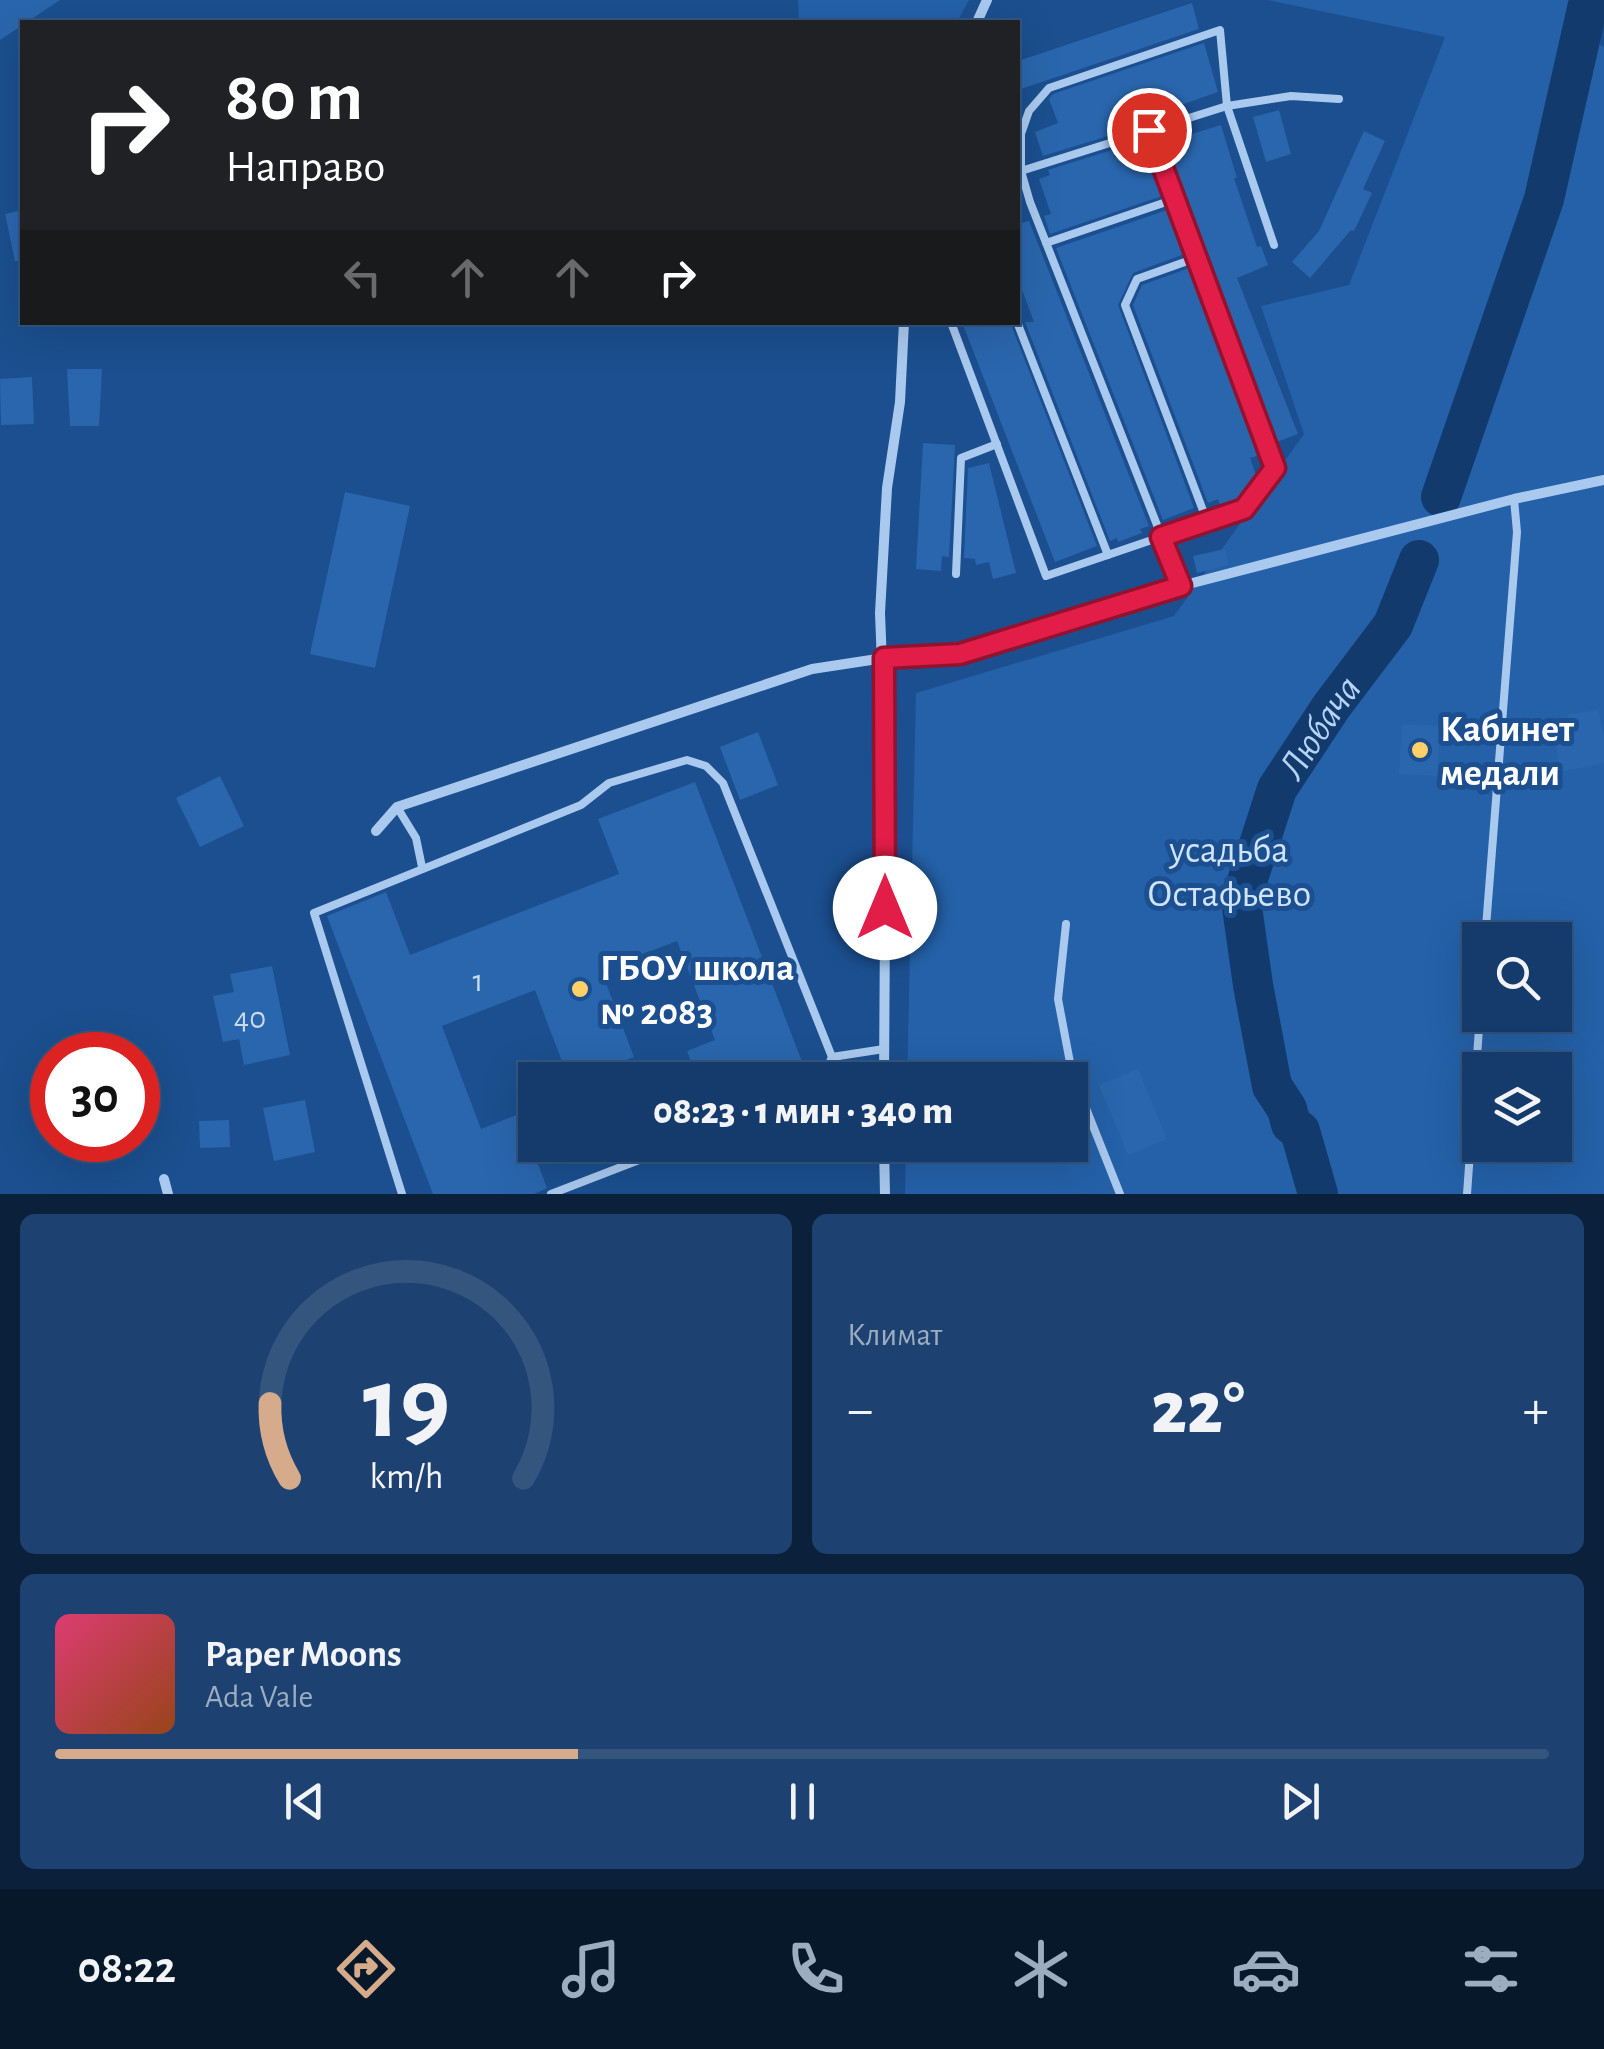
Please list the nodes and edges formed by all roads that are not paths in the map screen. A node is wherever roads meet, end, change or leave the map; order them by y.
1 (1339, 99) dead end
2 (1227, 106) junction
3 (1149, 130) junction
4 (1020, 145) edge
5 (1020, 164) edge
6 (1021, 171) junction
7 (1174, 199) junction
8 (1030, 202) junction
9 (1020, 205) edge
10 (1046, 243) junction
11 (1274, 244) dead end
12 (1196, 258) junction
13 (904, 325) edge
14 (952, 325) edge
15 (1018, 325) edge
16 (997, 444) junction
17 (1604, 480) edge
18 (1514, 499) junction
19 (1207, 521) junction
20 (1161, 537) junction
21 (1108, 555) junction
22 (956, 574) dead end
23 (1181, 586) junction
24 (884, 658) junction
25 (396, 807) junction
26 (376, 831) dead end
27 (422, 868) junction
28 (1486, 922) edge
29 (1066, 924) dead end
30 (1479, 1032) edge
31 (884, 1049) junction
32 (832, 1057) junction
33 (830, 1062) edge
34 (884, 1062) edge
35 (634, 1162) edge
36 (884, 1162) edge
37 (164, 1179) dead end
38 (168, 1194) edge
39 (402, 1194) edge
40 (552, 1194) edge
41 (884, 1194) edge
42 (1120, 1194) edge
43 (1467, 1194) edge

1 - 2 lane
2 - 3 lane
2 - 4 lane
2 - 11 lane
3 - 6 lane
3 - 7 lane
5 - 6 lane
6 - 8 lane
7 - 10 lane
7 - 12 lane
8 - 9 lane
8 - 10 lane
10 - 20 lane
12 - 19 lane
12 - 19 lane
13 - 24 street
14 - 16 lane
15 - 21 lane
16 - 21 lane
16 - 22 lane
17 - 18 street
18 - 23 street
18 - 28 lane
19 - 20 lane
20 - 21 lane
20 - 23 lane
23 - 24 street
24 - 25 street
24 - 31 street
25 - 26 street
25 - 27 lane
27 - 32 lane
27 - 39 lane
29 - 42 lane
30 - 43 lane
31 - 32 lane
31 - 34 street
32 - 33 lane
35 - 40 lane
36 - 41 street
37 - 38 street

